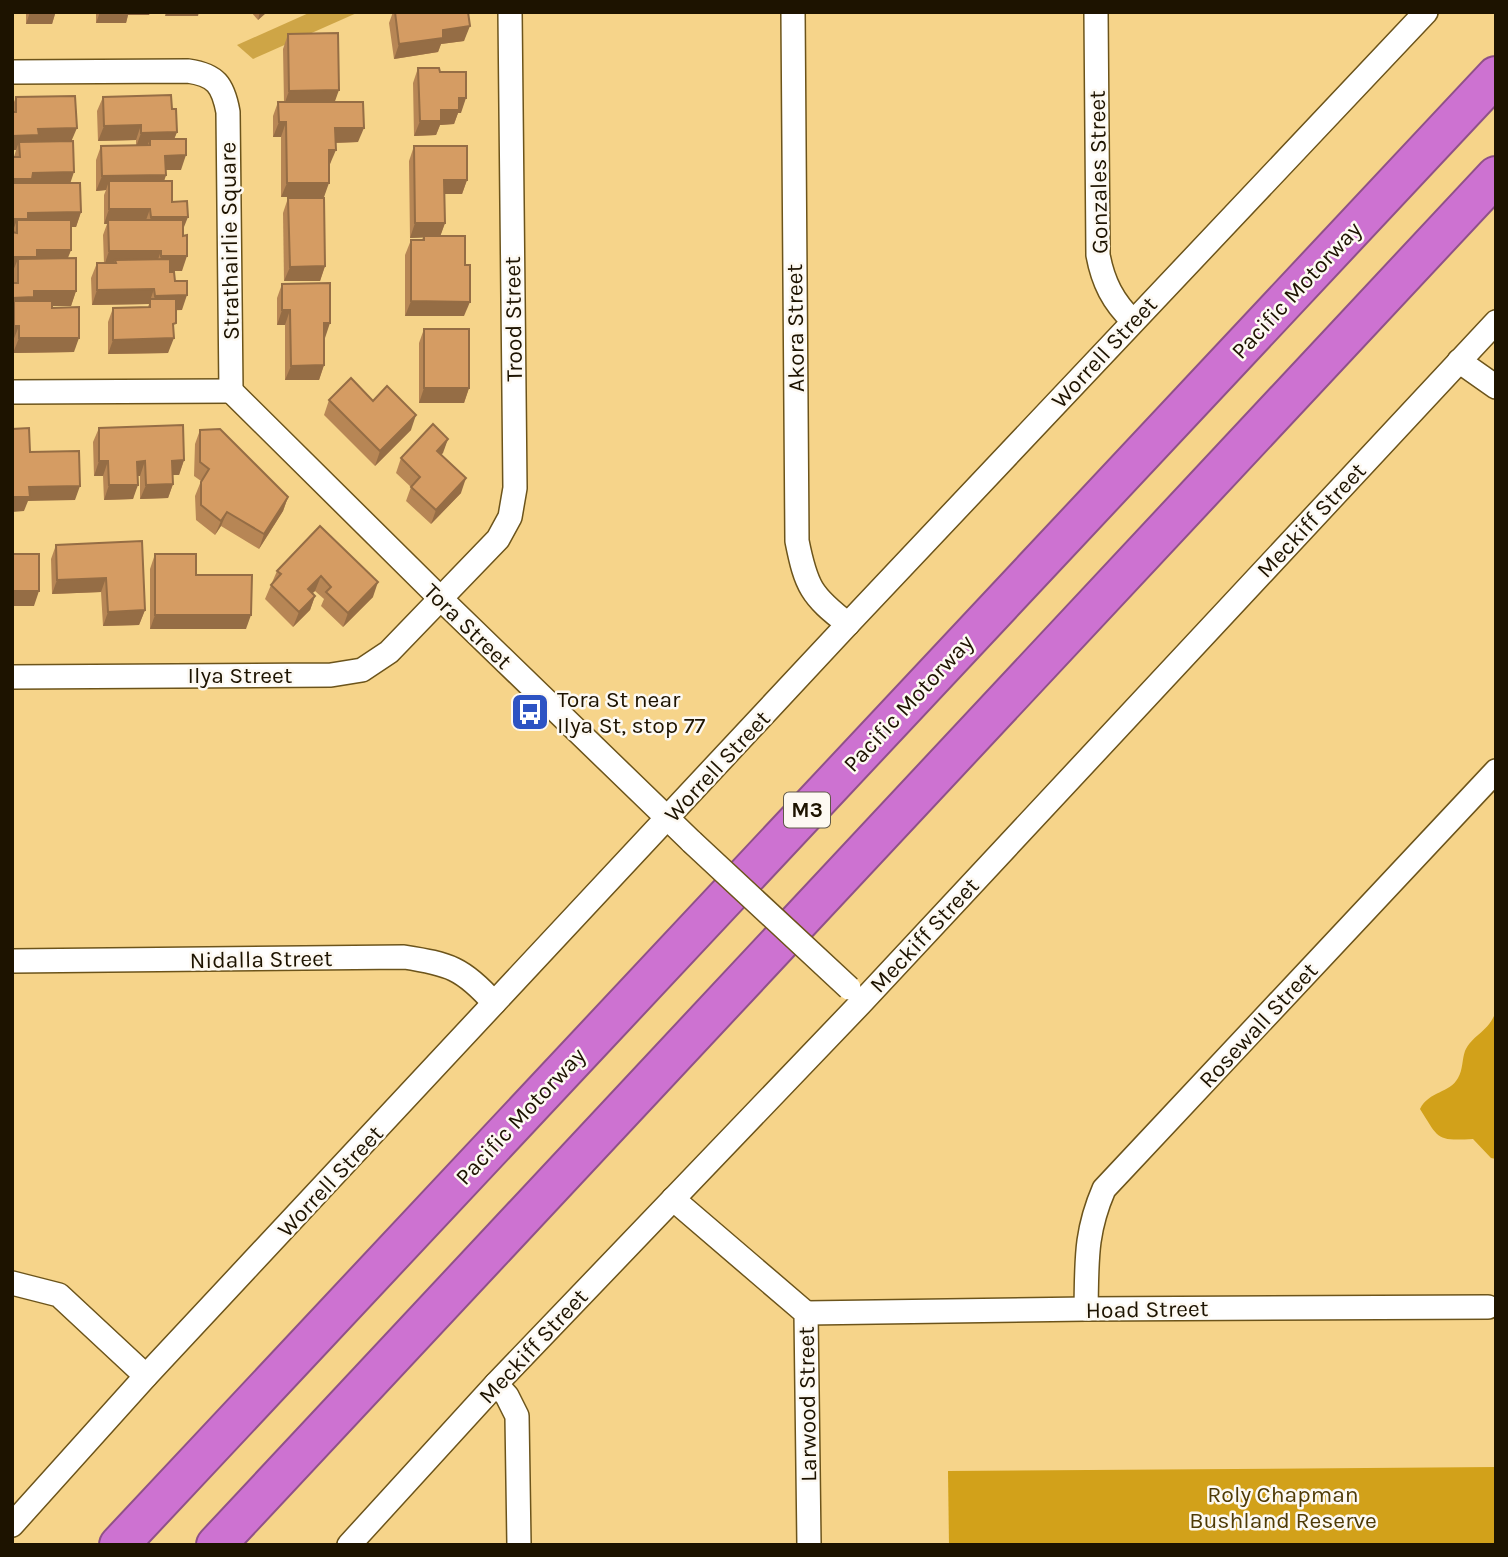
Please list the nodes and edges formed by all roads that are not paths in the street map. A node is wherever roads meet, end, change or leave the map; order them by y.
1 (510, 12) edge
2 (793, 12) edge
3 (1096, 12) edge
4 (1426, 12) edge
5 (12, 72) edge
6 (1496, 76) edge
7 (1496, 176) edge
8 (1133, 321) junction
9 (1496, 322) edge
10 (1460, 360) junction
11 (1496, 387) edge
12 (231, 391) junction
13 (12, 392) edge
14 (440, 599) junction
15 (848, 624) junction
16 (12, 677) edge
17 (1496, 771) edge
18 (667, 819) junction
19 (12, 961) edge
20 (856, 994) junction
21 (494, 1003) junction
22 (673, 1199) junction
23 (12, 1283) edge
24 (1488, 1307) dead end
25 (1086, 1309) junction
26 (806, 1313) junction
27 (146, 1376) junction
28 (496, 1384) junction
29 (12, 1525) edge
30 (119, 1545) edge
31 (216, 1545) edge
32 (349, 1545) edge
33 (519, 1545) edge
34 (809, 1545) edge

1 - 14 street, Trood Street
2 - 15 street, Akora Street
3 - 8 street, Gonzales Street
4 - 8 street, Worrell Street
5 - 12 street, Strathairlie Square
6 - 30 highway, Pacific Motorway / M3
7 - 31 highway
8 - 15 street, Worrell Street
9 - 10 street, Meckiff Street
10 - 11 street
10 - 20 street, Meckiff Street
12 - 13 street
12 - 14 street, Tora Street
14 - 16 street, Ilya Street
14 - 18 street, Tora Street
15 - 18 street, Worrell Street
17 - 25 street, Rosewall Street
18 - 20 street, Tora Street, bridge
18 - 21 street, Worrell Street
19 - 21 street, Nidalla Street
20 - 22 street, Meckiff Street
21 - 27 street, Worrell Street
22 - 26 street, Larwood Street
22 - 28 street, Meckiff Street
23 - 27 street
24 - 25 street, Hoad Street
25 - 26 street, Hoad Street
26 - 34 street, Larwood Street
27 - 29 street, Worrell Street
28 - 32 street, Meckiff Street
28 - 33 street

